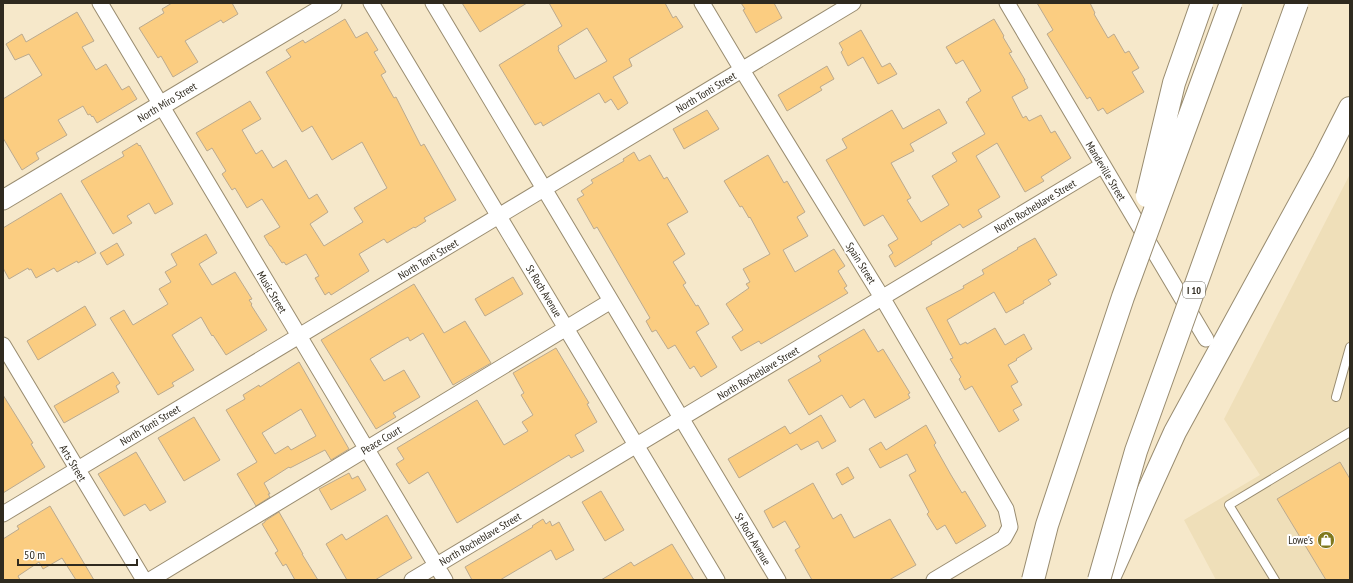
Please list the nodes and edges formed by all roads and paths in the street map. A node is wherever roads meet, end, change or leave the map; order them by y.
1 (100, 3) edge
2 (332, 3) edge
3 (371, 3) edge
4 (433, 3) edge
5 (702, 3) edge
6 (853, 3) edge
7 (1006, 3) edge
8 (1202, 3) edge
9 (1231, 3) edge
10 (1297, 3) edge
11 (742, 70) junction
12 (161, 105) junction
13 (1350, 108) edge
14 (1103, 165) junction
15 (544, 189) junction
16 (3, 200) edge
17 (499, 216) junction
18 (1123, 297) junction
19 (883, 299) junction
20 (611, 300) junction
21 (566, 327) junction
22 (299, 336) junction
23 (1206, 339) dead end
24 (3, 345) edge
25 (1350, 347) edge
26 (1336, 397) dead end
27 (681, 418) junction
28 (1350, 432) edge
29 (637, 445) junction
30 (367, 449) junction
31 (77, 469) junction
32 (3, 514) edge
33 (436, 565) junction
34 (144, 580) edge
35 (150, 580) edge
36 (412, 580) edge
37 (445, 580) edge
38 (717, 580) edge
39 (778, 580) edge
40 (934, 580) edge
41 (1033, 580) edge
42 (1099, 580) edge
43 (1108, 580) edge
44 (1275, 580) edge

1 - 12 street, Music Street
2 - 12 street, North Miro Street
3 - 17 street, St Roch Avenue
4 - 15 street, St Roch Avenue
5 - 11 street, Spain Street
6 - 11 street, North Tonti Street
7 - 14 street, Mandeville Street
8 - 18 highway, bridge
9 - 18 highway, bridge
10 - 42 highway, I 10, bridge
11 - 15 street, North Tonti Street
11 - 19 street, Spain Street
12 - 16 street, North Miro Street
12 - 22 street, Music Street
13 - 43 highway
14 - 19 street, North Rocheblave Street
14 - 23 street, Mandeville Street
15 - 17 street, North Tonti Street
15 - 20 street, St Roch Avenue
17 - 21 street, St Roch Avenue
17 - 22 street, North Tonti Street
18 - 41 highway, bridge
19 - 27 street, North Rocheblave Street
19 - 40 street, Spain Street
20 - 21 street, Peace Court
20 - 27 street, St Roch Avenue
21 - 29 street, St Roch Avenue
21 - 30 street, Peace Court
22 - 30 street, Music Street
22 - 31 street, North Tonti Street
24 - 31 street, Arts Street
25 - 26 lane
27 - 29 street, North Rocheblave Street
27 - 39 street, St Roch Avenue
28 - 44 lane
29 - 33 street, North Rocheblave Street
29 - 38 street, St Roch Avenue
30 - 33 street, Music Street
30 - 35 street, Peace Court
31 - 32 street, North Tonti Street
31 - 34 street, Arts Street
33 - 36 street, North Rocheblave Street
33 - 37 street, Music Street

